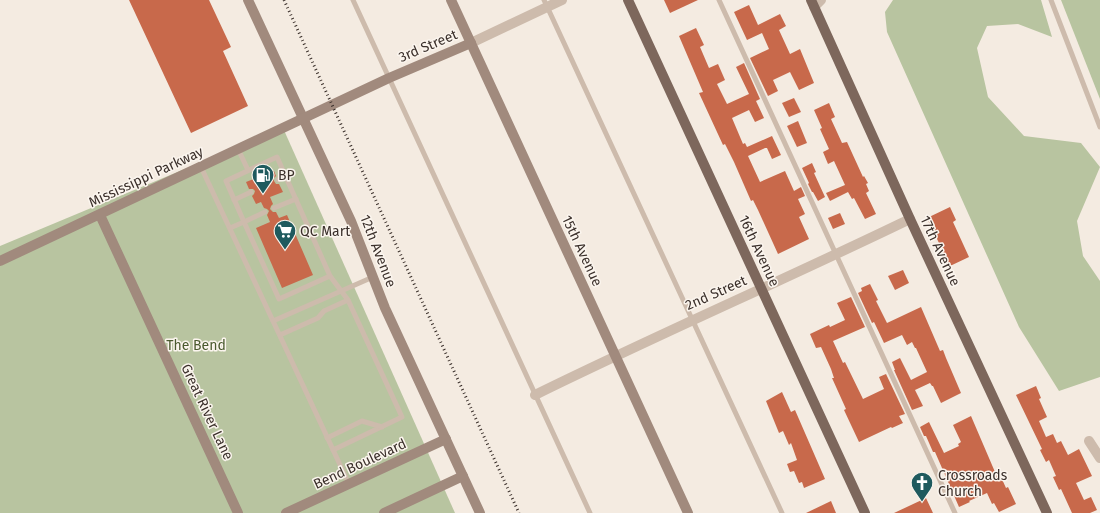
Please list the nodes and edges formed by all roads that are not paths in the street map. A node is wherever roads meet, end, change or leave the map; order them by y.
1 (248, 0) edge
2 (353, 0) edge
3 (451, 0) edge
4 (562, 0) edge
5 (628, 0) edge
6 (719, 0) edge
7 (1051, 0) edge
8 (816, 2) edge
9 (546, 3) edge
10 (471, 43) junction
11 (389, 78) junction
12 (304, 118) junction
13 (1100, 127) edge
14 (238, 149) junction
15 (201, 167) junction
16 (248, 170) junction
17 (286, 176) junction
18 (278, 180) dead end
19 (251, 192) dead end
20 (296, 199) junction
21 (234, 200) junction
22 (274, 208) dead end
23 (265, 212) dead end
24 (100, 215) junction
25 (910, 219) junction
26 (244, 222) junction
27 (230, 228) junction
28 (837, 254) junction
29 (0, 261) edge
30 (330, 276) junction
31 (373, 277) junction
32 (761, 288) junction
33 (340, 291) junction
34 (348, 300) junction
35 (692, 320) junction
36 (273, 321) junction
37 (280, 335) junction
38 (615, 356) junction
39 (535, 395) junction
40 (382, 427) junction
41 (327, 438) junction
42 (446, 439) junction
43 (1089, 441) dead end
44 (333, 450) junction
45 (1100, 458) edge
46 (463, 476) junction
47 (349, 484) junction
48 (238, 513) edge
49 (286, 513) edge
50 (384, 513) edge
51 (480, 513) edge
52 (590, 513) edge
53 (688, 513) edge
54 (782, 513) edge
55 (865, 513) edge
56 (955, 513) edge
57 (1047, 513) edge

1 - 12 street, 12th Avenue
2 - 11 lane
3 - 10 street, 15th Avenue
4 - 9 street, 3rd Street
5 - 32 main road, 16th Avenue
6 - 28 lane
7 - 13 lane
8 - 25 main road, 17th Avenue
9 - 10 street, 3rd Street
9 - 35 lane
10 - 11 street, 3rd Street
10 - 38 street, 15th Avenue
11 - 12 street, 3rd Street
11 - 39 lane
12 - 14 street, Mississippi Parkway
12 - 31 street, 12th Avenue
14 - 15 street, Mississippi Parkway
14 - 16 lane
15 - 24 street, Mississippi Parkway
15 - 27 lane
16 - 17 lane
16 - 21 lane
17 - 18 lane
17 - 20 lane
19 - 21 lane
20 - 22 lane
20 - 30 lane
21 - 26 lane
23 - 26 lane
24 - 29 street, Mississippi Parkway
24 - 48 street, Great River Lane
25 - 28 street, 2nd Street
25 - 57 main road, 17th Avenue
26 - 27 lane
26 - 30 lane
27 - 36 lane
28 - 32 street, 2nd Street
28 - 56 lane
30 - 33 lane
31 - 33 lane
31 - 42 street, 12th Avenue
32 - 35 street, 2nd Street
32 - 55 main road, 16th Avenue
33 - 34 lane
33 - 36 lane
34 - 37 lane
34 - 40 lane
35 - 38 street, 2nd Street
35 - 54 lane
36 - 37 lane
37 - 41 lane
38 - 39 street, 2nd Street
38 - 53 street, 15th Avenue
39 - 52 lane
40 - 41 lane
40 - 44 lane
41 - 44 lane
42 - 46 street, 12th Avenue
42 - 47 street, Bend Boulevard
43 - 45 street
44 - 47 lane
46 - 50 street
46 - 51 street, 12th Avenue
47 - 49 street, Bend Boulevard

